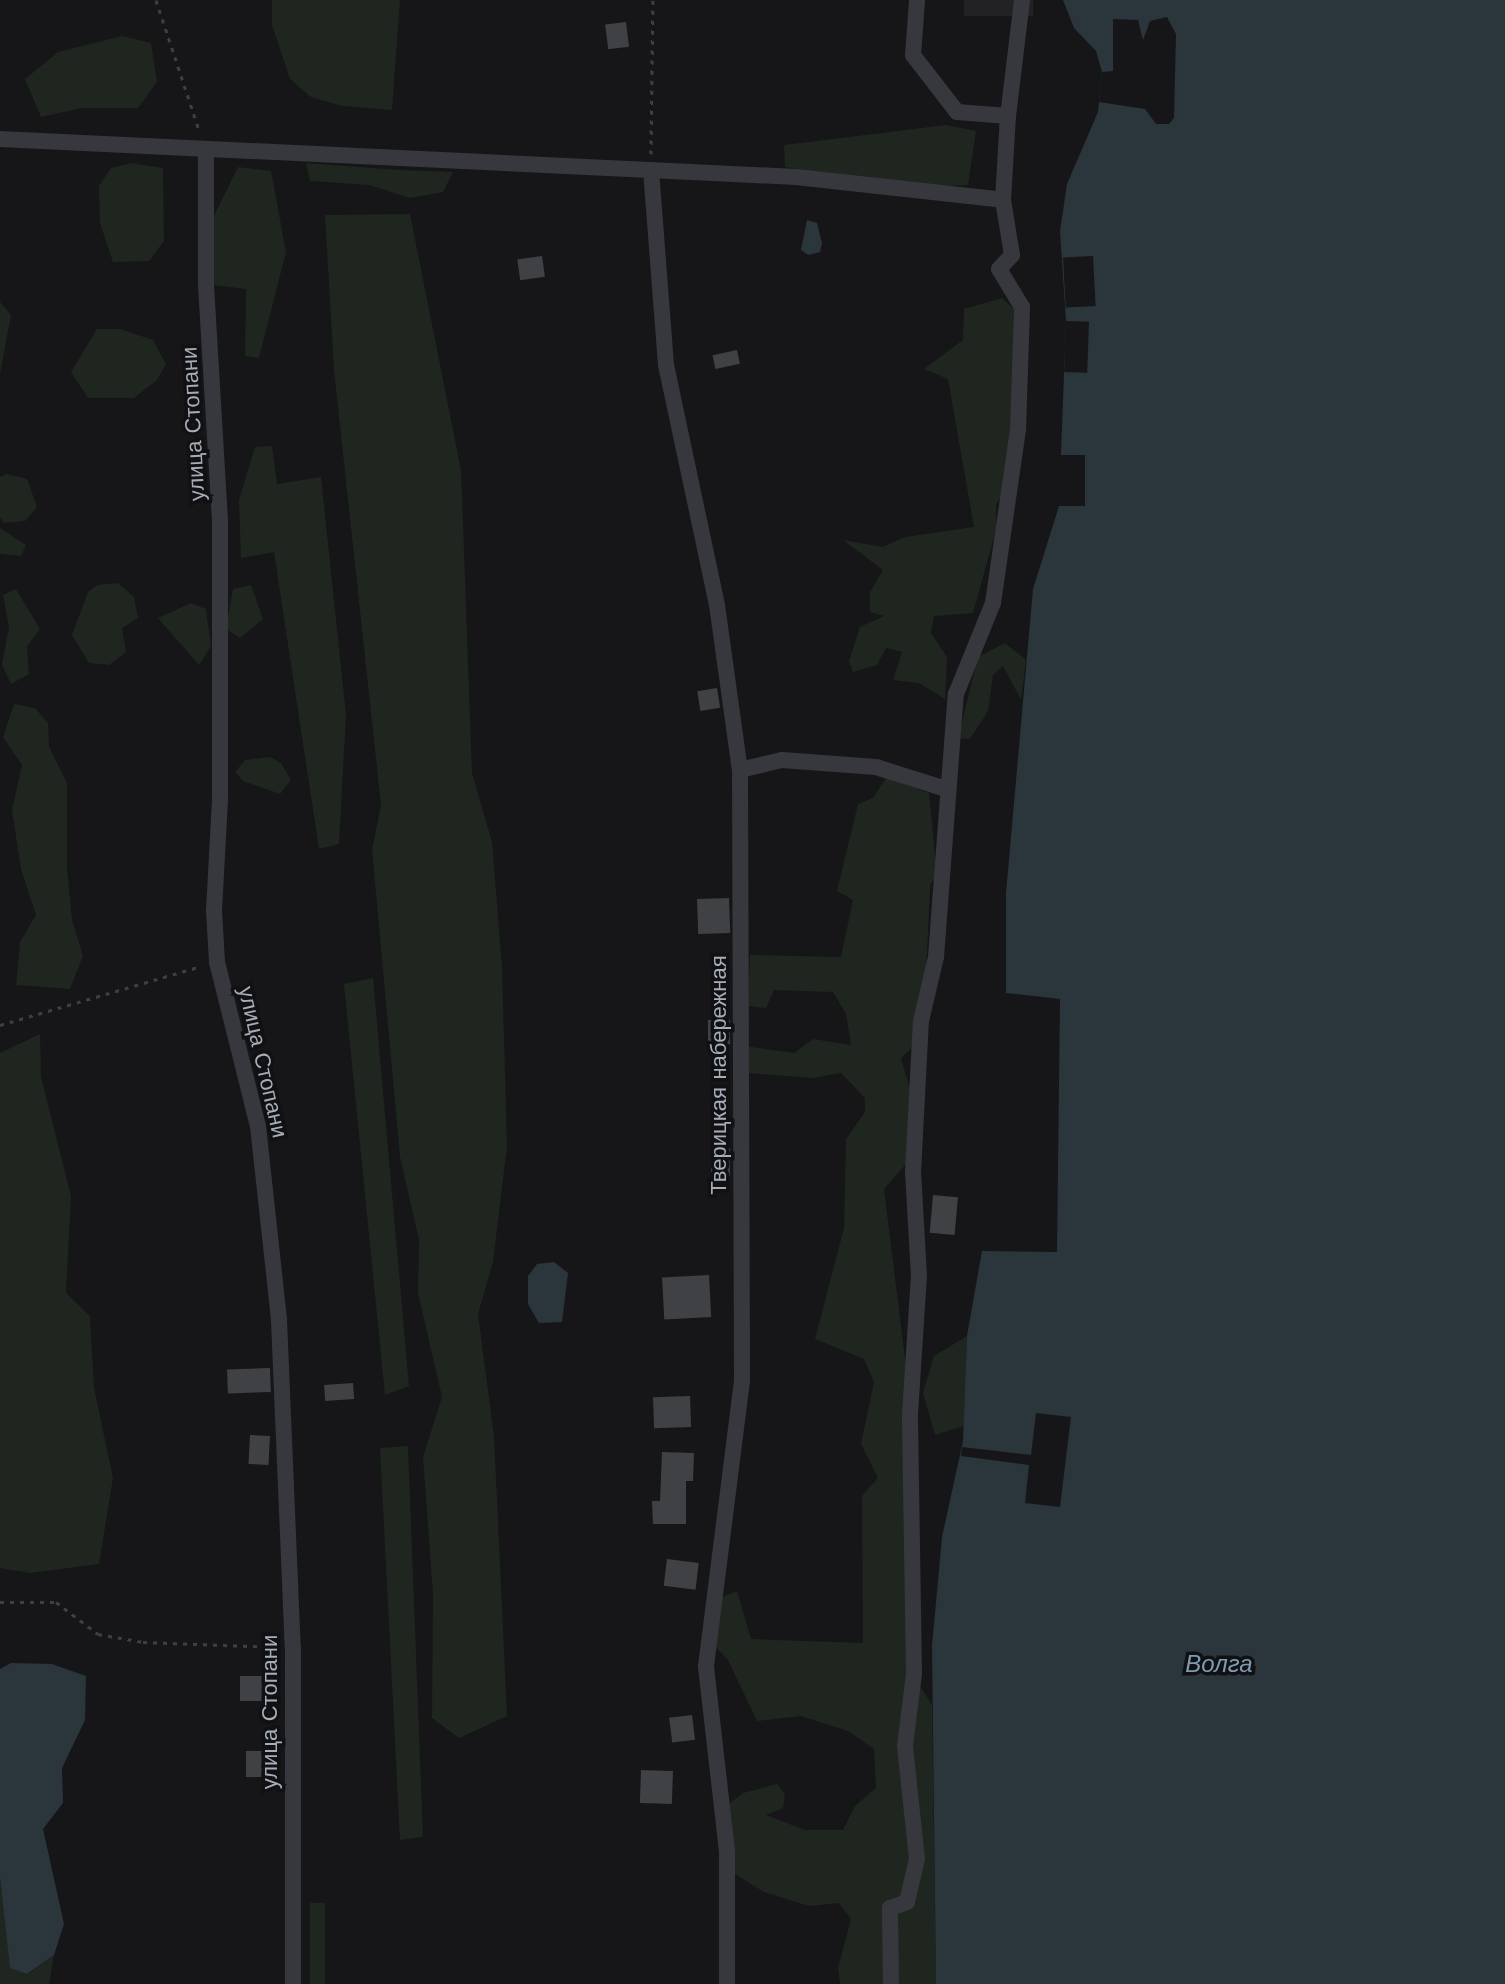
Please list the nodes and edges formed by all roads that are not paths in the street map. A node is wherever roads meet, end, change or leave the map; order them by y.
1 (917, 0) edge
2 (1022, 0) edge
3 (1008, 116) junction
4 (0, 139) edge
5 (206, 151) junction
6 (651, 170) junction
7 (1003, 200) junction
8 (740, 770) junction
9 (946, 789) junction
10 (293, 1984) edge
11 (727, 1984) edge
12 (891, 1984) edge

1 - 3 street
2 - 3 street
3 - 7 street
4 - 5 street
5 - 6 street
5 - 10 street, улица Стопани
6 - 7 street
6 - 8 street, Тверицкая набережная
7 - 9 street
8 - 9 street
8 - 11 street, Тверицкая набережная
9 - 12 street

